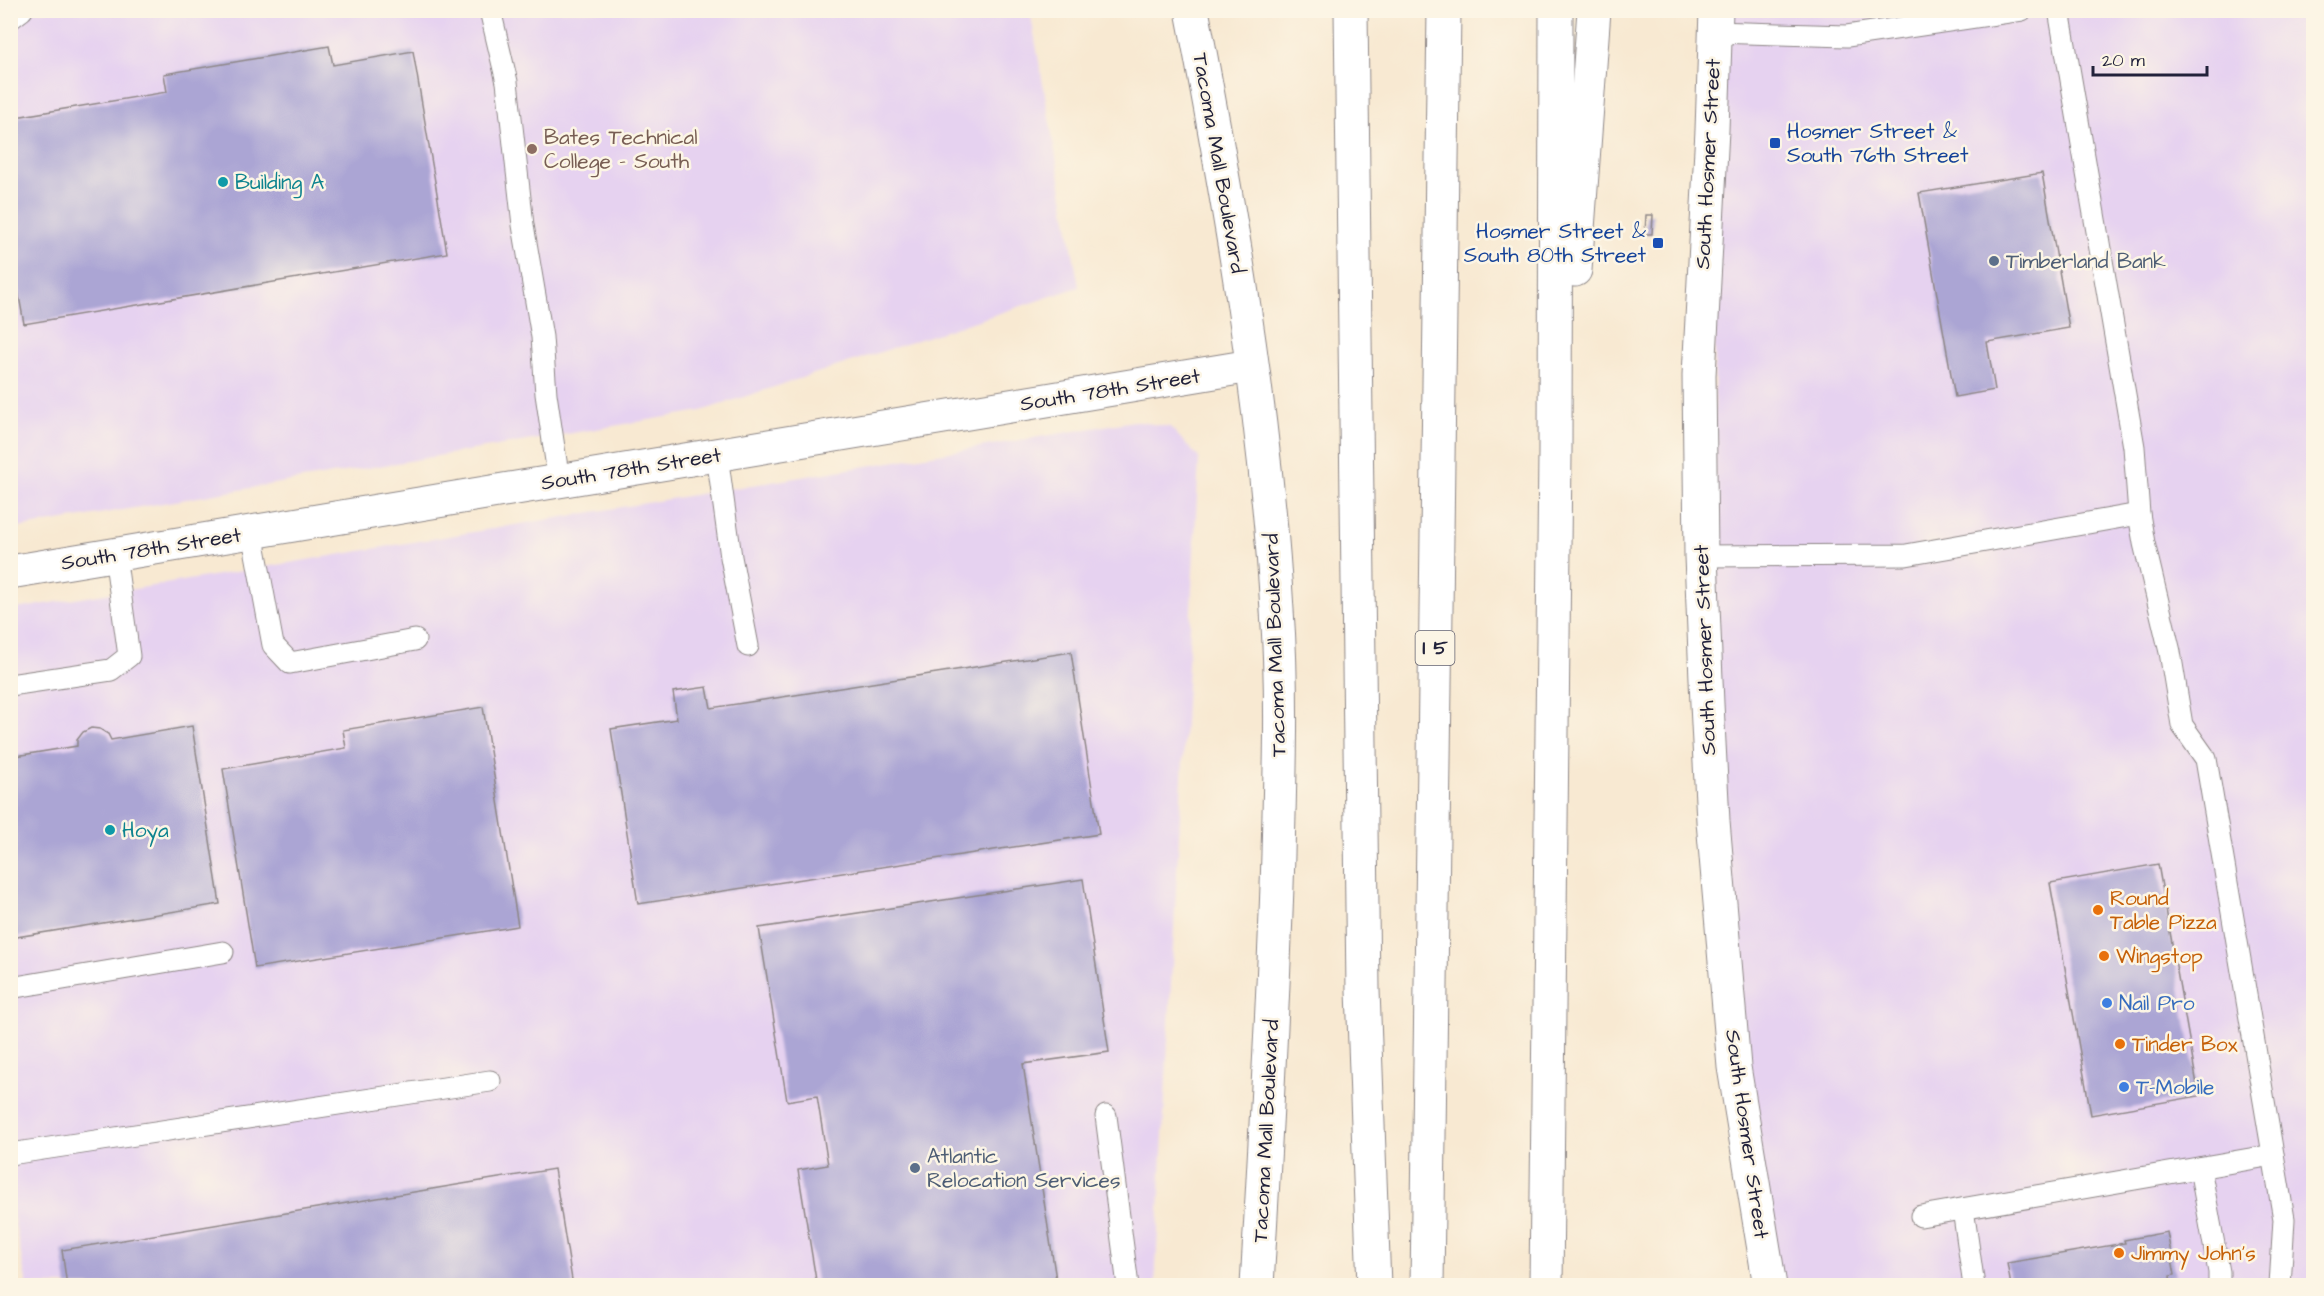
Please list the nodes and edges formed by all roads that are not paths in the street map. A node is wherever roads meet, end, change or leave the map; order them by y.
1 (22, 10) edge
2 (490, 10) edge
3 (1192, 10) edge
4 (1351, 10) edge
5 (1444, 10) edge
6 (1556, 10) edge
7 (1594, 10) edge
8 (2022, 10) edge
9 (2059, 10) edge
10 (10, 19) edge
11 (1715, 21) edge
12 (1251, 366) junction
13 (1555, 454) junction
14 (717, 455) junction
15 (559, 481) junction
16 (2139, 514) junction
17 (252, 532) junction
18 (115, 555) junction
19 (1701, 556) junction
20 (10, 572) edge
21 (415, 640) dead end
22 (748, 646) dead end
23 (10, 685) edge
24 (223, 952) dead end
25 (10, 988) edge
26 (490, 1081) dead end
27 (1106, 1116) dead end
28 (10, 1154) edge
29 (2273, 1155) junction
30 (2200, 1168) junction
31 (1963, 1209) junction
32 (1921, 1216) dead end
33 (1128, 1286) edge
34 (1257, 1286) edge
35 (1374, 1286) edge
36 (1427, 1286) edge
37 (1546, 1286) edge
38 (1770, 1286) edge
39 (1974, 1286) edge
40 (2218, 1286) edge
41 (2280, 1286) edge

1 - 10 lane
2 - 15 lane
3 - 12 main road, Tacoma Mall Boulevard
4 - 35 main road
5 - 36 main road, I 5
6 - 13 main road
7 - 13 main road
8 - 11 lane
9 - 16 lane
11 - 19 main road, South Hosmer Street
12 - 14 main road, South 78th Street
12 - 34 main road, Tacoma Mall Boulevard
13 - 37 main road
14 - 15 main road, South 78th Street
14 - 22 lane
15 - 17 main road, South 78th Street
16 - 19 lane
16 - 29 lane
17 - 18 main road, South 78th Street
17 - 21 lane
18 - 20 main road, South 78th Street
18 - 23 lane
19 - 38 main road, South Hosmer Street
24 - 25 lane
26 - 28 lane
27 - 33 lane
29 - 30 lane
29 - 41 lane
30 - 31 lane
30 - 40 lane
31 - 32 lane
31 - 39 lane

